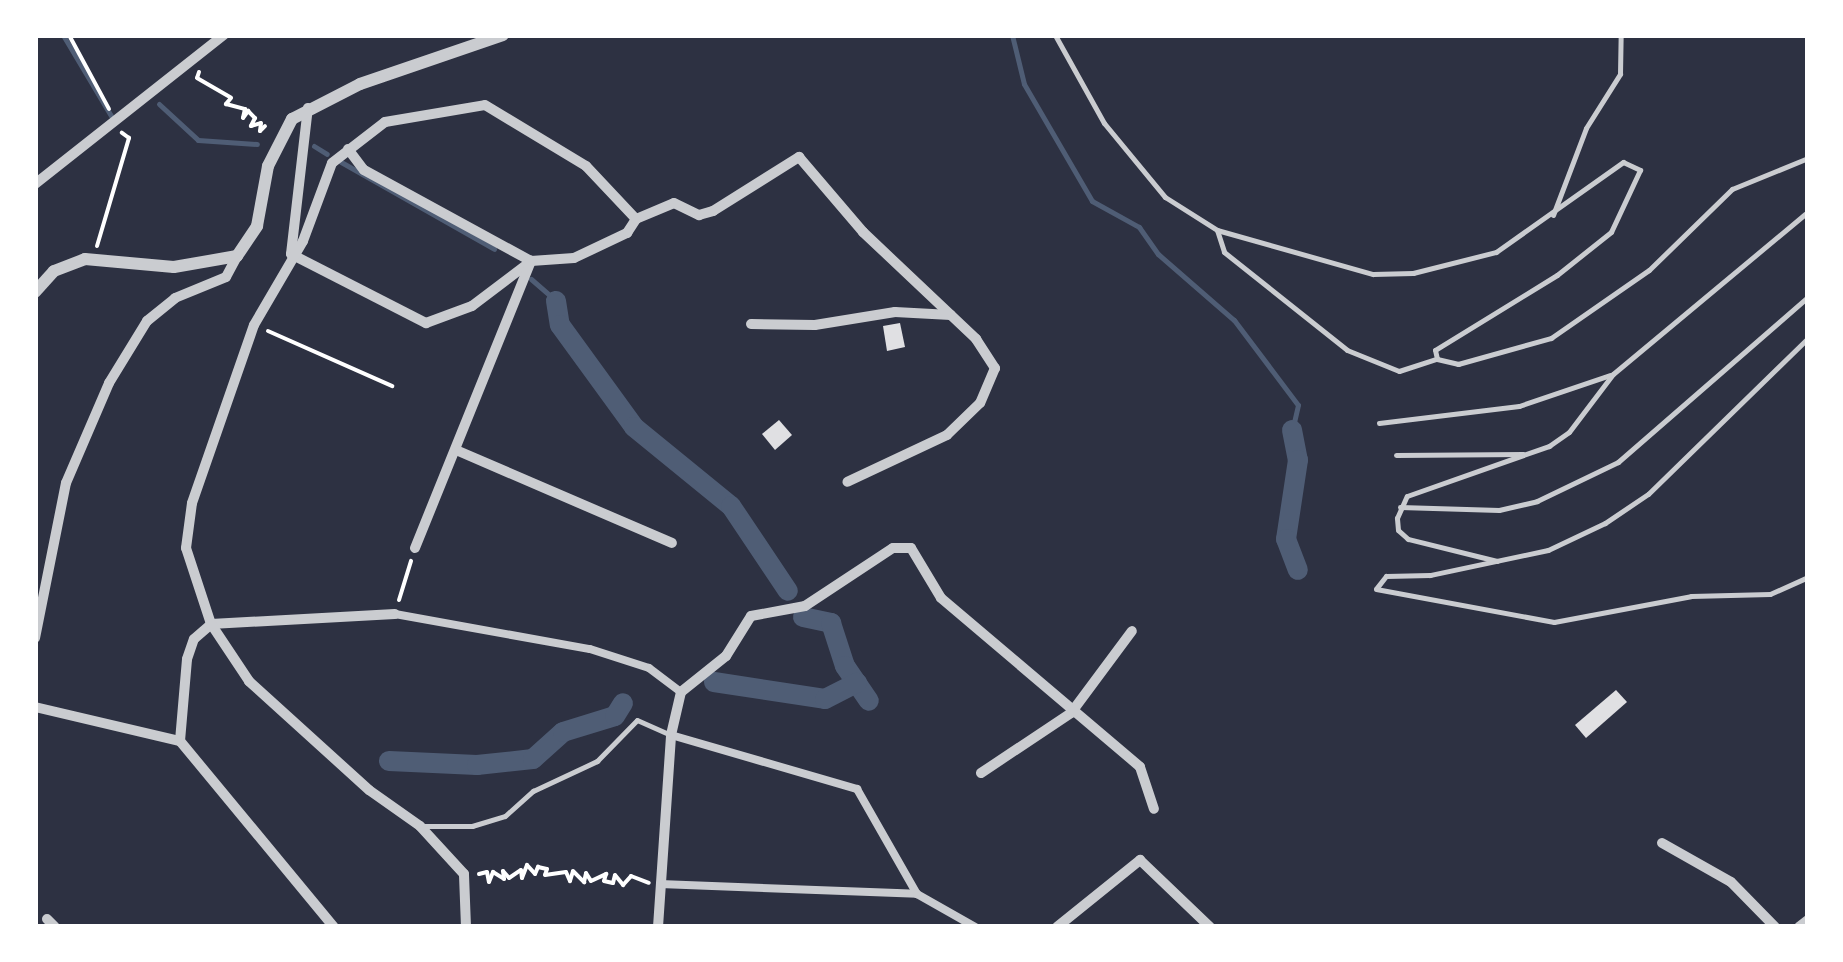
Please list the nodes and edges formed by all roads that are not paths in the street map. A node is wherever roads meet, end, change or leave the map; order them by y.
1 (224, 35) edge
2 (502, 35) edge
3 (1055, 35) edge
4 (1621, 35) edge
5 (308, 108) junction
6 (348, 149) junction
7 (1808, 158) edge
8 (35, 184) edge
9 (1804, 214) dead end
10 (1552, 217) junction
11 (636, 219) junction
12 (1217, 230) junction
13 (291, 254) junction
14 (238, 256) junction
15 (531, 261) junction
16 (35, 292) edge
17 (1808, 297) edge
18 (951, 315) junction
19 (751, 324) dead end
20 (1808, 338) edge
21 (1436, 359) junction
22 (1613, 374) junction
23 (1379, 423) dead end
24 (456, 450) junction
25 (1528, 454) junction
26 (1396, 455) dead end
27 (847, 482) dead end
28 (1400, 507) junction
29 (672, 544) dead end
30 (414, 548) road end
31 (1500, 562) junction
32 (1808, 577) edge
33 (395, 614) joint
34 (211, 624) junction
35 (1132, 630) dead end
36 (35, 638) edge
37 (681, 692) junction
38 (35, 707) edge
39 (1071, 713) junction
40 (671, 736) junction
41 (180, 740) junction
42 (981, 773) dead end
43 (1154, 809) dead end
44 (420, 826) junction
45 (1662, 843) dead end
46 (661, 880) junction
47 (918, 894) junction
48 (1808, 920) edge
49 (334, 927) edge
50 (466, 927) edge
51 (658, 927) edge
52 (975, 927) edge
53 (1057, 927) edge
54 (1210, 927) edge
55 (1774, 927) edge
56 (1799, 927) edge

1 - 8 street
2 - 5 street
3 - 12 lane
4 - 10 lane
5 - 13 street
5 - 14 street
6 - 11 street
6 - 13 street
6 - 15 street
7 - 21 lane
9 - 22 lane
10 - 12 lane
10 - 21 lane
11 - 15 street
11 - 18 street
12 - 21 lane
13 - 15 street
13 - 34 street
14 - 16 street
14 - 36 street
15 - 24 street
17 - 28 lane
18 - 19 street
18 - 27 street
20 - 31 lane
22 - 23 lane
22 - 25 lane
24 - 29 street
24 - 30 street
25 - 26 lane
25 - 28 lane
28 - 31 lane
31 - 32 lane
33 - 34 street
33 - 37 street
34 - 41 street
34 - 44 street
35 - 39 street
37 - 39 street
37 - 40 street
38 - 41 street
39 - 42 street
39 - 43 street
40 - 44 lane
40 - 46 street
40 - 47 street
41 - 49 street
44 - 50 street
45 - 55 street
46 - 47 street
46 - 51 street
47 - 52 street
48 - 56 street
53 - 54 street

